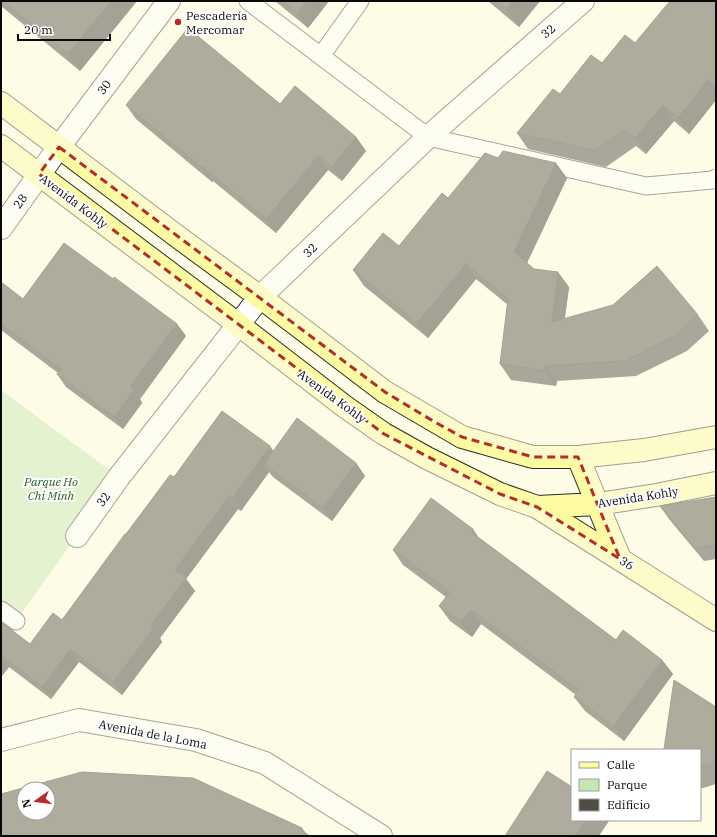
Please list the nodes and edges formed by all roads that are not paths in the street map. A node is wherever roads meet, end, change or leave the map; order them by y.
1 (169, 1) edge
2 (248, 1) edge
3 (360, 1) edge
4 (583, 1) edge
5 (321, 56) junction
6 (1, 103) edge
7 (428, 137) junction
8 (1, 146) edge
9 (59, 147) junction
10 (39, 174) junction
11 (716, 178) edge
12 (1, 228) edge
13 (260, 297) junction
14 (239, 325) junction
15 (716, 437) edge
16 (578, 458) junction
17 (716, 483) edge
18 (598, 504) junction
19 (537, 507) junction
20 (77, 536) dead end
21 (620, 559) junction
22 (1, 610) edge
23 (716, 620) edge
24 (16, 621) dead end
25 (1, 740) edge
26 (380, 836) edge

1 - 9 street, 30
2 - 5 lane
3 - 5 lane
4 - 7 street, 32
5 - 7 lane
6 - 9 street
7 - 11 lane
7 - 13 street, 32
8 - 10 street, Avenida Kohly
9 - 10 street, 30
9 - 13 street
10 - 12 street, 28
10 - 14 street, Avenida Kohly
13 - 14 street, 32
13 - 16 street
14 - 19 street, Avenida Kohly
14 - 20 street, 32
15 - 16 street
16 - 18 street
17 - 18 street, Avenida Kohly
18 - 19 street, Avenida Kohly
18 - 21 street
19 - 21 street, 36
21 - 23 street, 36
22 - 24 lane
25 - 26 street, Avenida de la Loma

